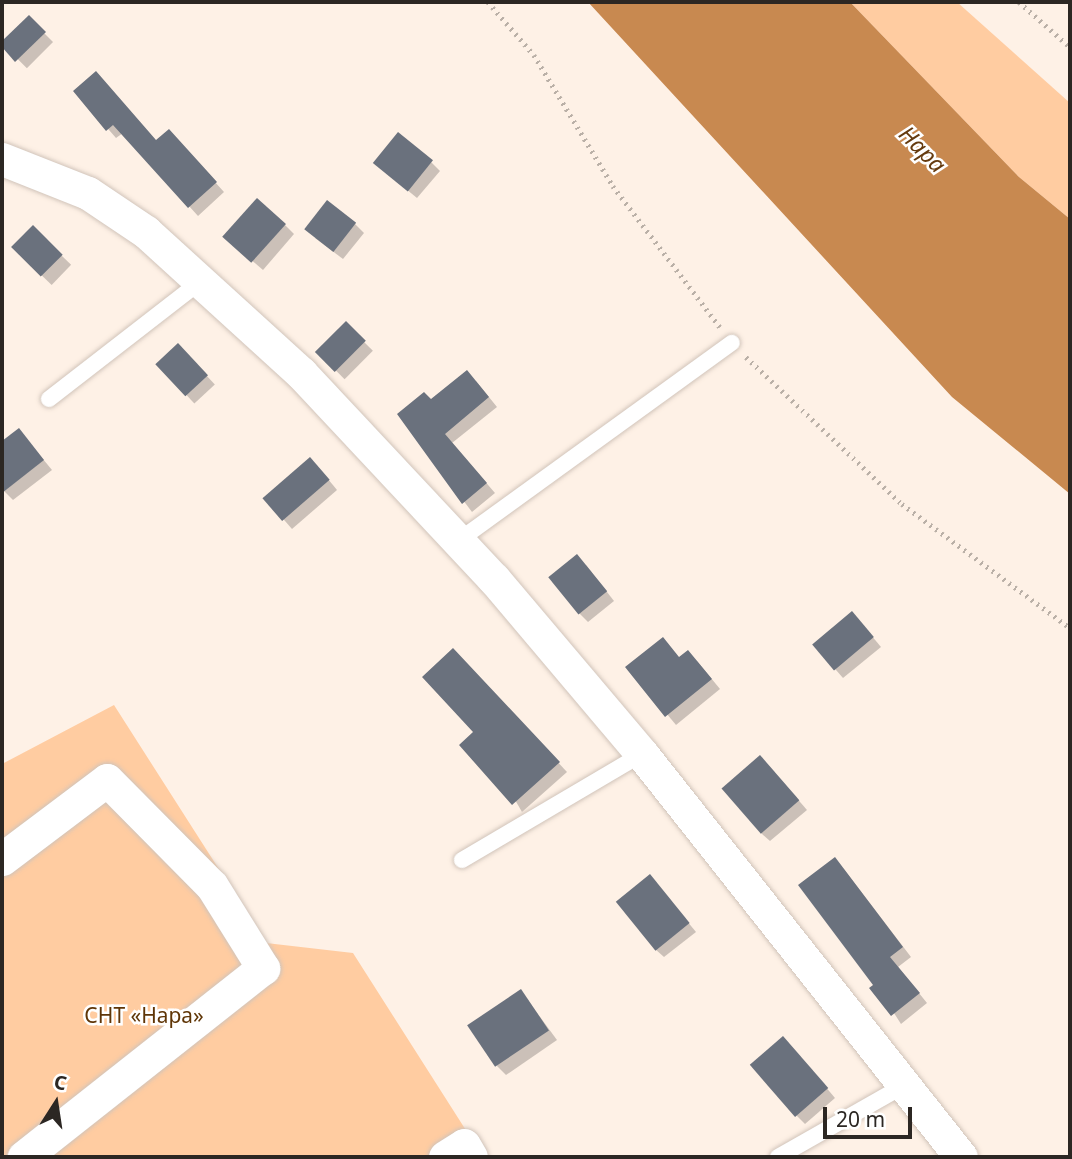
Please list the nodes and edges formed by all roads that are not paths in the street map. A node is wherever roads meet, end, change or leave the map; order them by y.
1 (2, 159) edge
2 (201, 281) junction
3 (732, 343) road end
4 (49, 399) dead end
5 (458, 541) junction
6 (642, 754) junction
7 (2, 859) edge
8 (462, 860) dead end
9 (905, 1085) junction
10 (24, 1157) edge
11 (445, 1157) edge
12 (471, 1157) edge
13 (778, 1157) edge
14 (961, 1157) edge

1 - 2 street
2 - 4 lane
2 - 5 street
3 - 5 lane
5 - 6 street
6 - 8 lane
6 - 9 street
7 - 10 street
9 - 13 lane
9 - 14 street
11 - 12 street

